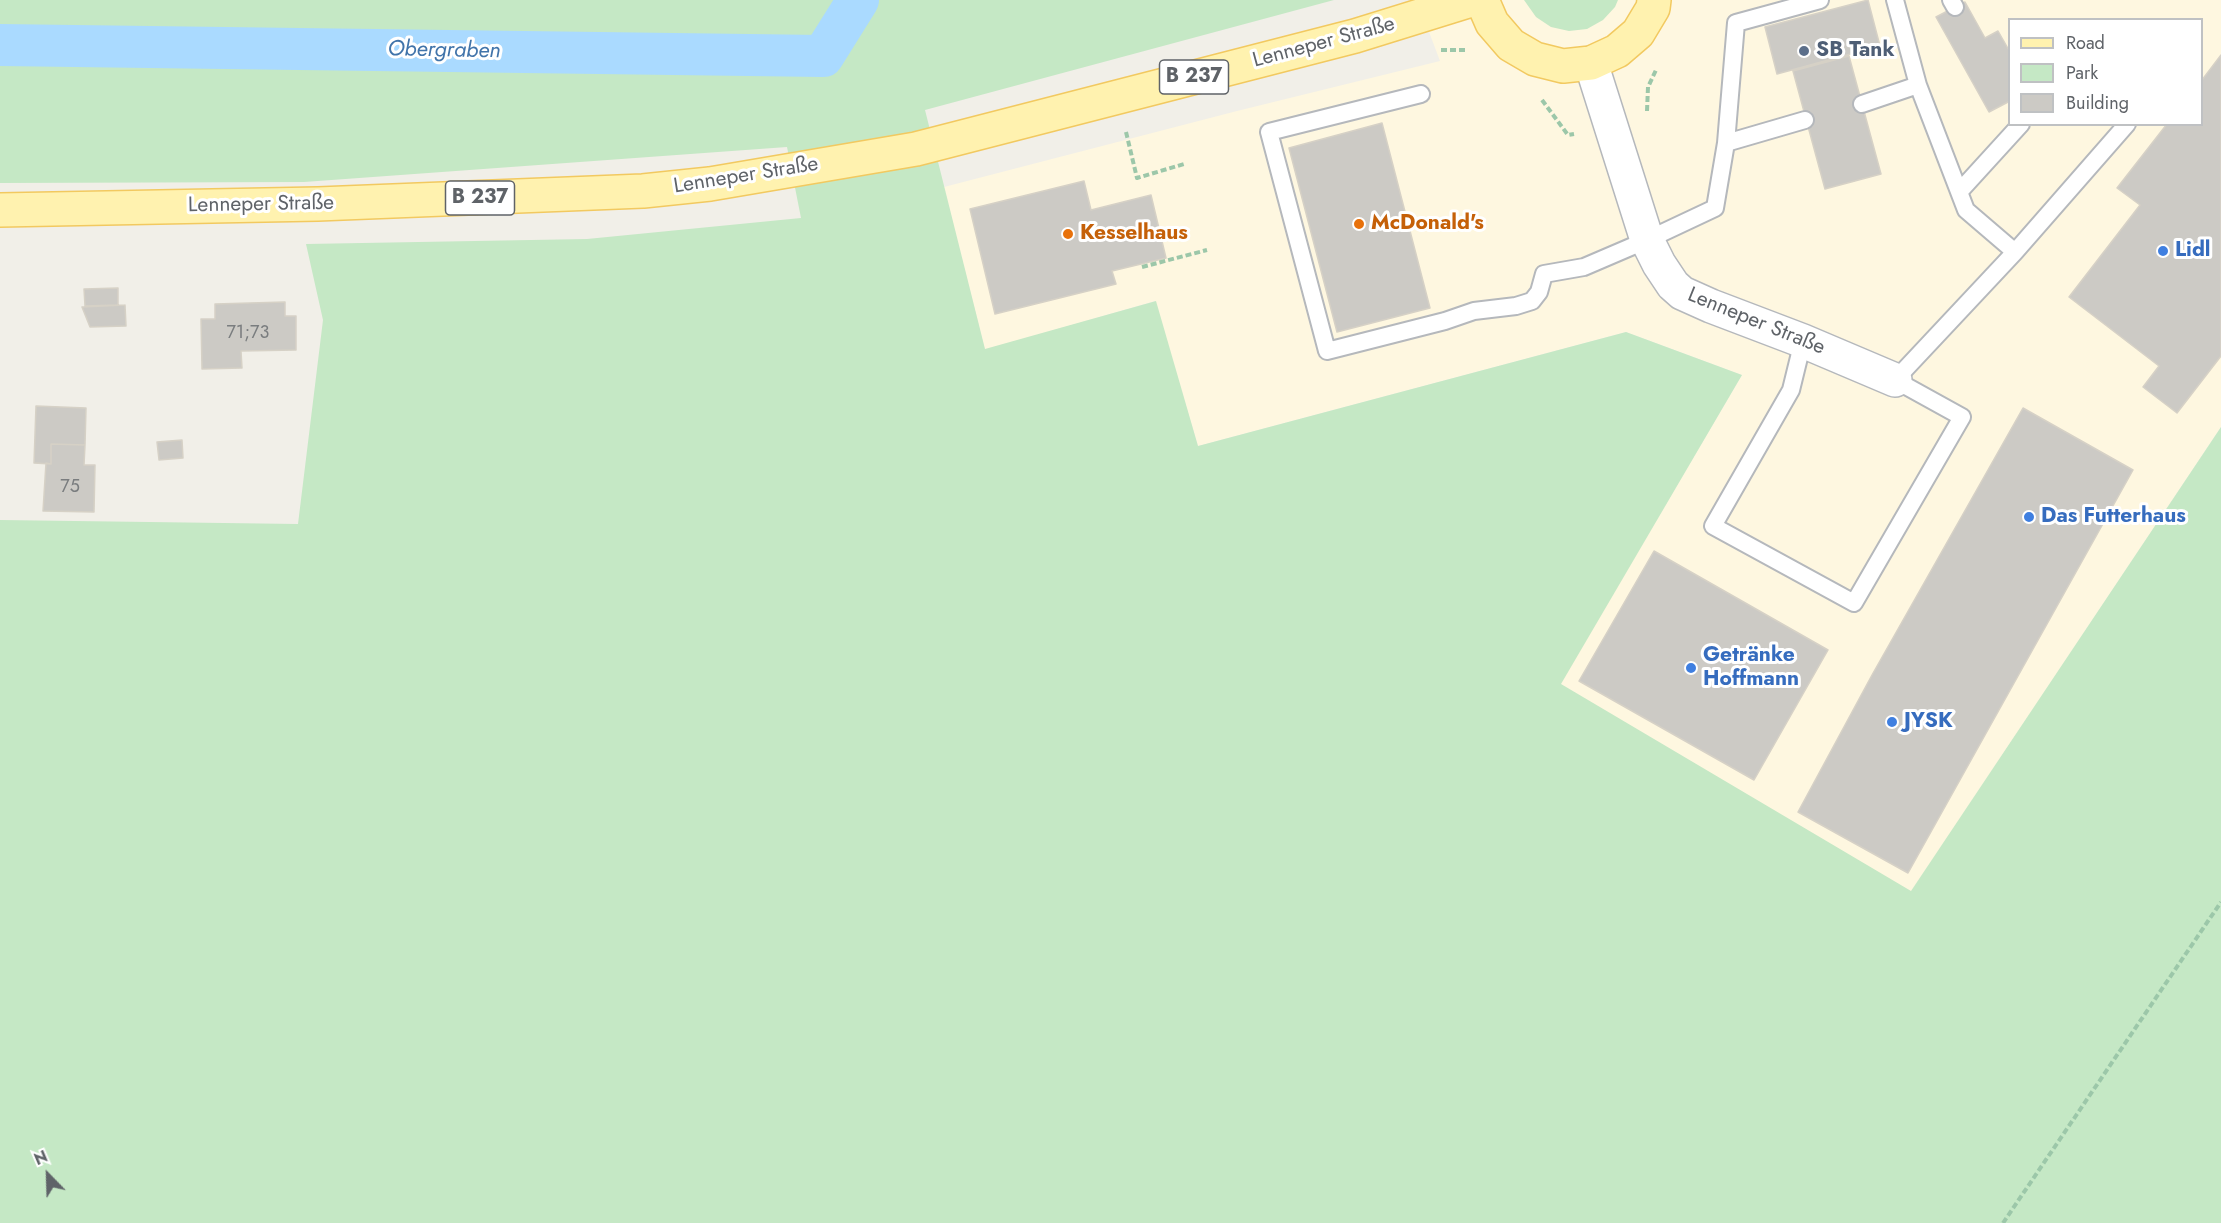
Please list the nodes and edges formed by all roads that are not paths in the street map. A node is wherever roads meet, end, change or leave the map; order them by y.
1 (1471, 0) edge
2 (1482, 0) edge
3 (1654, 0) edge
4 (1820, 0) edge
5 (1895, 0) edge
6 (1591, 63) junction
7 (1918, 85) junction
8 (1421, 94) dead end
9 (1862, 104) dead end
10 (1805, 120) dead end
11 (2019, 126) edge
12 (2125, 126) edge
13 (1726, 143) junction
14 (1959, 192) junction
15 (0, 210) edge
16 (1647, 240) junction
17 (2015, 252) junction
18 (1803, 341) junction
19 (1895, 380) junction

1 - 15 main road, Lenneper Straße / B 237
2 - 6 main road
3 - 6 main road
4 - 13 lane
5 - 7 lane
6 - 16 street, Lenneper Straße
7 - 9 lane
7 - 14 lane
8 - 16 lane
10 - 13 lane
11 - 14 lane
12 - 17 lane
13 - 16 lane
14 - 17 lane
16 - 18 street, Lenneper Straße
17 - 19 lane
18 - 19 street, Lenneper Straße
18 - 19 lane

